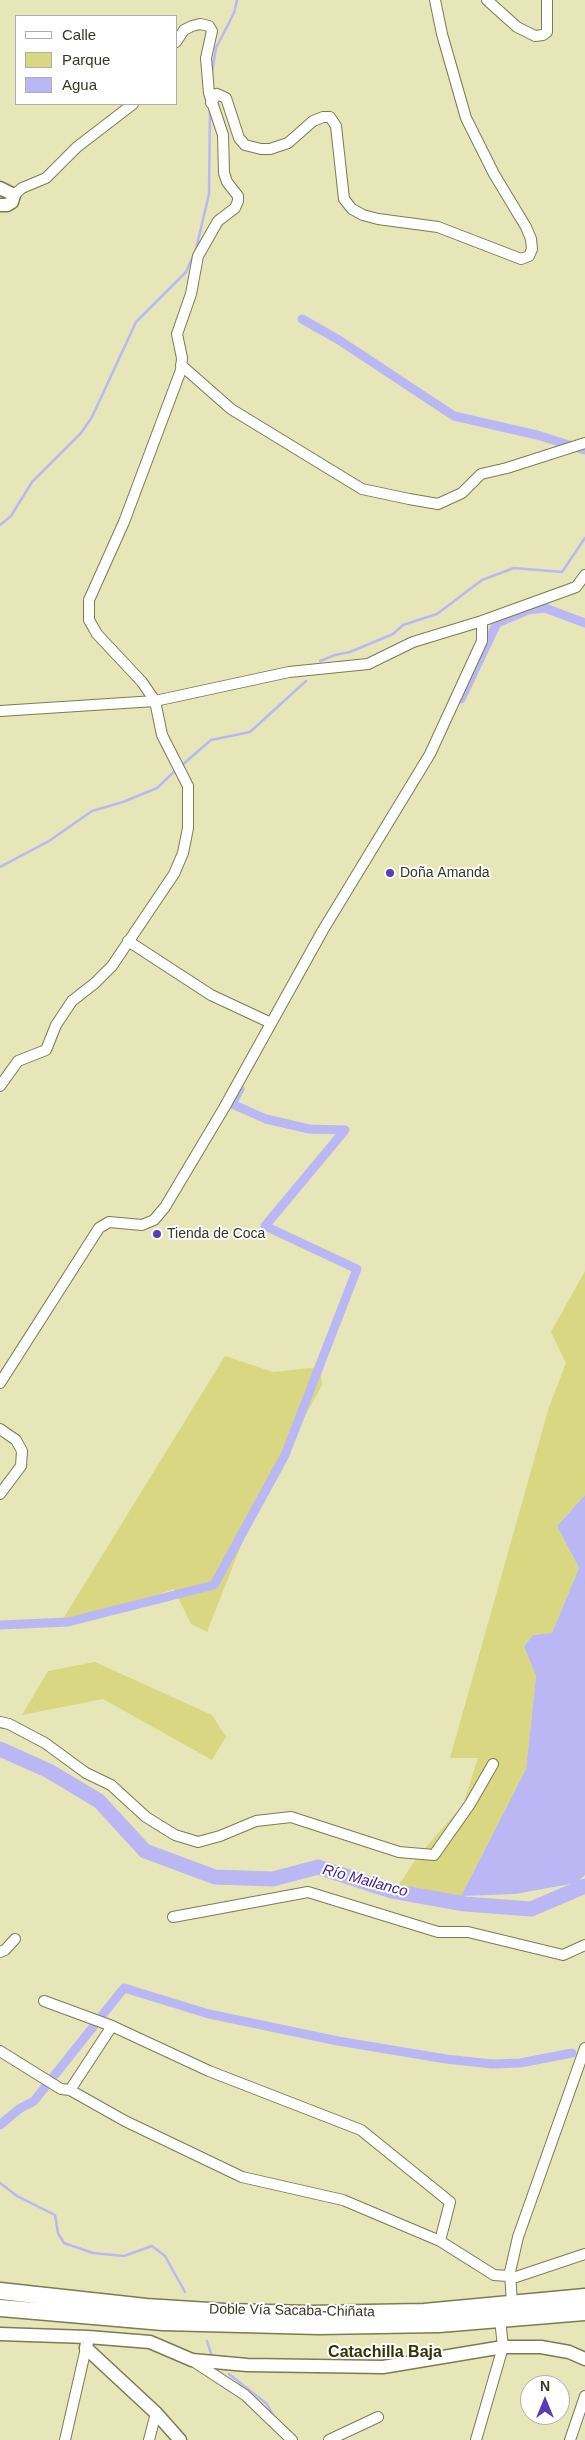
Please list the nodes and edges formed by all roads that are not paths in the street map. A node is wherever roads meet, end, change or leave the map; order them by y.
1 (435, 0) edge
2 (487, 0) edge
3 (548, 0) edge
4 (178, 39) edge
5 (211, 103) junction
6 (132, 105) edge
7 (0, 188) edge
8 (14, 195) junction
9 (0, 205) edge
10 (182, 365) junction
11 (585, 443) edge
12 (585, 575) edge
13 (482, 621) junction
14 (155, 701) junction
15 (0, 711) edge
16 (128, 942) junction
17 (271, 1023) junction
18 (0, 1086) edge
19 (0, 1384) edge
20 (0, 1429) edge
21 (0, 1494) edge
22 (0, 1722) edge
23 (493, 1764) dead end
24 (173, 1917) dead end
25 (16, 1939) dead end
26 (585, 1945) edge
27 (0, 1952) edge
28 (44, 2001) dead end
29 (112, 2026) junction
30 (585, 2048) edge
31 (0, 2051) edge
32 (70, 2090) junction
33 (440, 2242) junction
34 (585, 2254) edge
35 (510, 2279) junction
36 (0, 2292) edge
37 (585, 2297) edge
38 (512, 2304) junction
39 (0, 2308) edge
40 (585, 2312) edge
41 (145, 2313) junction
42 (500, 2319) junction
43 (0, 2334) edge
44 (150, 2342) junction
45 (87, 2343) junction
46 (503, 2347) junction
47 (585, 2359) edge
48 (192, 2360) junction
49 (585, 2396) edge
50 (156, 2412) junction
51 (378, 2417) dead end
52 (65, 2440) edge
53 (149, 2440) edge
54 (180, 2440) edge
55 (292, 2440) edge
56 (329, 2440) edge
57 (476, 2440) edge
58 (570, 2440) edge

1 - 5 street
2 - 3 street
4 - 5 street
5 - 10 street
6 - 8 street
7 - 8 street
8 - 9 street
10 - 11 street
10 - 14 street
12 - 13 street
13 - 14 street
13 - 17 street
14 - 15 street
14 - 16 street
16 - 17 street
16 - 18 street
17 - 19 street
20 - 21 street
22 - 23 street
24 - 26 street
25 - 27 street
28 - 29 street
29 - 32 street
29 - 33 street
30 - 35 street
31 - 32 street
32 - 33 street
33 - 35 street
34 - 35 street
35 - 38 street
36 - 41 highway, Doble Vía Sacaba-Chiñata
37 - 38 highway, Doble Vía Sacaba-Chiñata
38 - 41 highway, Doble Vía Sacaba-Chiñata
39 - 41 highway, Doble Vía Sacaba-Chiñata
40 - 42 highway, Doble Vía Sacaba-Chiñata
41 - 42 highway, Doble Vía Sacaba-Chiñata
41 - 44 street
42 - 46 street
43 - 45 street
44 - 45 street
44 - 48 street
45 - 50 street
45 - 52 street
46 - 47 street
46 - 48 street
46 - 57 street
48 - 55 street
49 - 58 street
50 - 53 street
50 - 54 street
51 - 56 street

